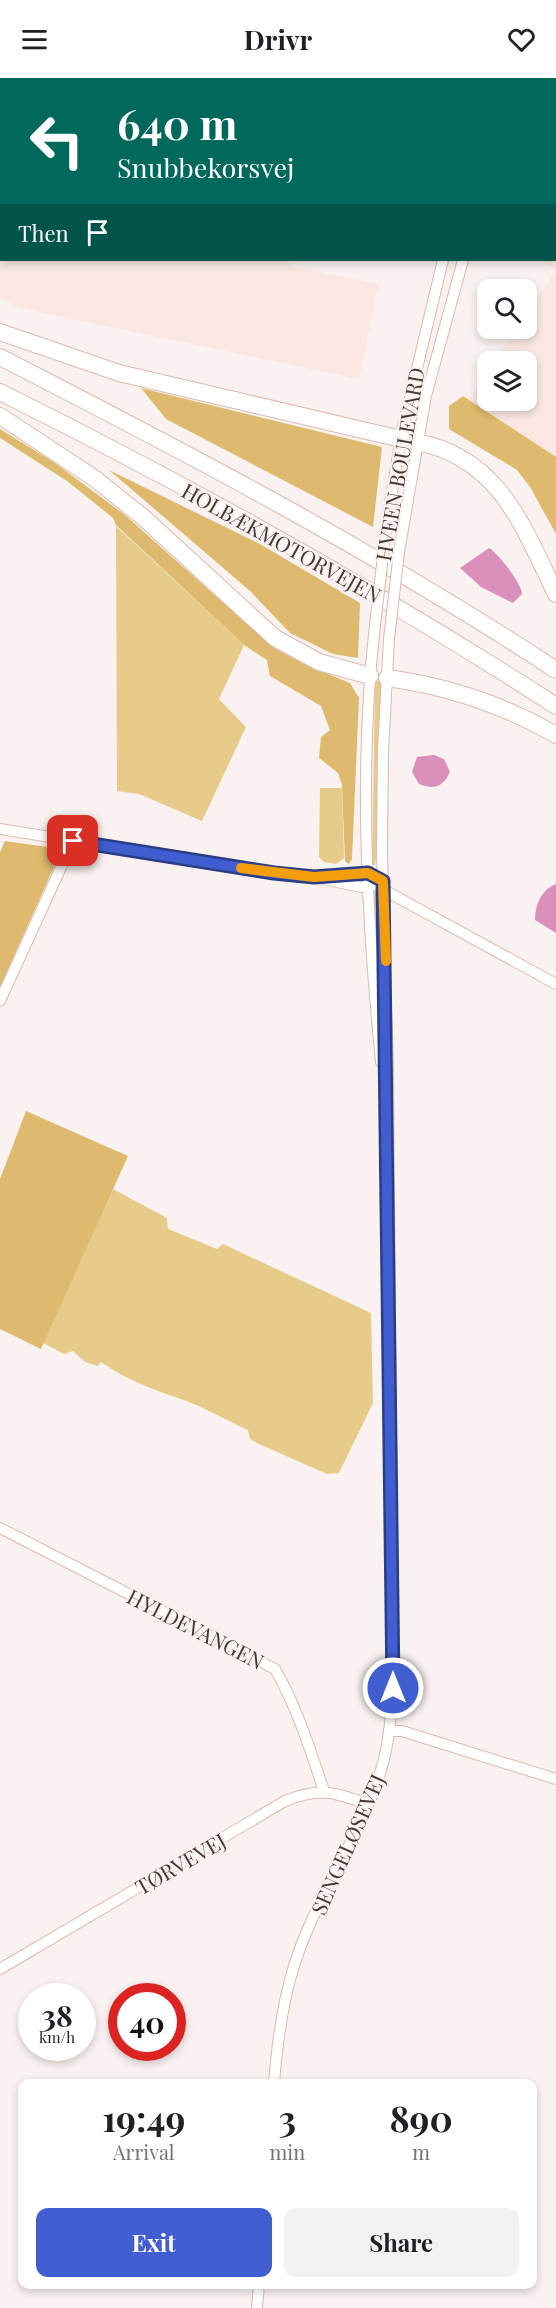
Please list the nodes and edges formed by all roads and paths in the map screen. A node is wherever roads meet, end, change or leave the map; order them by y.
1 (443, 261) edge
2 (464, 261) edge
3 (0, 332) edge
4 (0, 357) edge
5 (0, 392) edge
6 (0, 416) edge
7 (409, 441) junction
8 (556, 594) edge
9 (556, 669) edge
10 (378, 677) junction
11 (556, 706) edge
12 (556, 735) edge
13 (0, 829) edge
14 (73, 841) junction
15 (368, 873) junction
16 (314, 877) junction
17 (384, 886) junction
18 (368, 887) junction
19 (556, 984) edge
20 (0, 1001) edge
21 (386, 1095) junction
22 (0, 1528) edge
23 (389, 1731) junction
24 (556, 1779) edge
25 (324, 1791) junction
26 (368, 1804) junction
27 (0, 1969) edge
28 (274, 2079) edge
29 (259, 2289) edge
30 (258, 2308) edge

1 - 7 street, HVEEN BOULEVARD
2 - 7 street, HVEEN BOULEVARD
3 - 7 highway
4 - 9 highway, HOLBÆKMOTORVEJEN
5 - 11 highway, HOLBÆKMOTORVEJEN
6 - 10 highway
7 - 8 highway
7 - 10 street, HVEEN BOULEVARD, bridge
7 - 10 street, HVEEN BOULEVARD, bridge
10 - 12 highway
10 - 15 street, HVEEN BOULEVARD
10 - 17 street, HVEEN BOULEVARD
13 - 14 street
14 - 16 street
14 - 20 street
15 - 16 street
15 - 17 street
15 - 18 street, HVEEN BOULEVARD
16 - 18 street
17 - 18 street
17 - 19 street
17 - 21 street, SENGELØSEVEJ
18 - 21 street, SENGELØSEVEJ
21 - 23 street, SENGELØSEVEJ
22 - 25 street, HYLDEVANGEN
23 - 24 street
23 - 26 street, SENGELØSEVEJ
25 - 26 street, TØRVEVEJ
25 - 27 street, TØRVEVEJ
26 - 28 street, SENGELØSEVEJ
29 - 30 street

